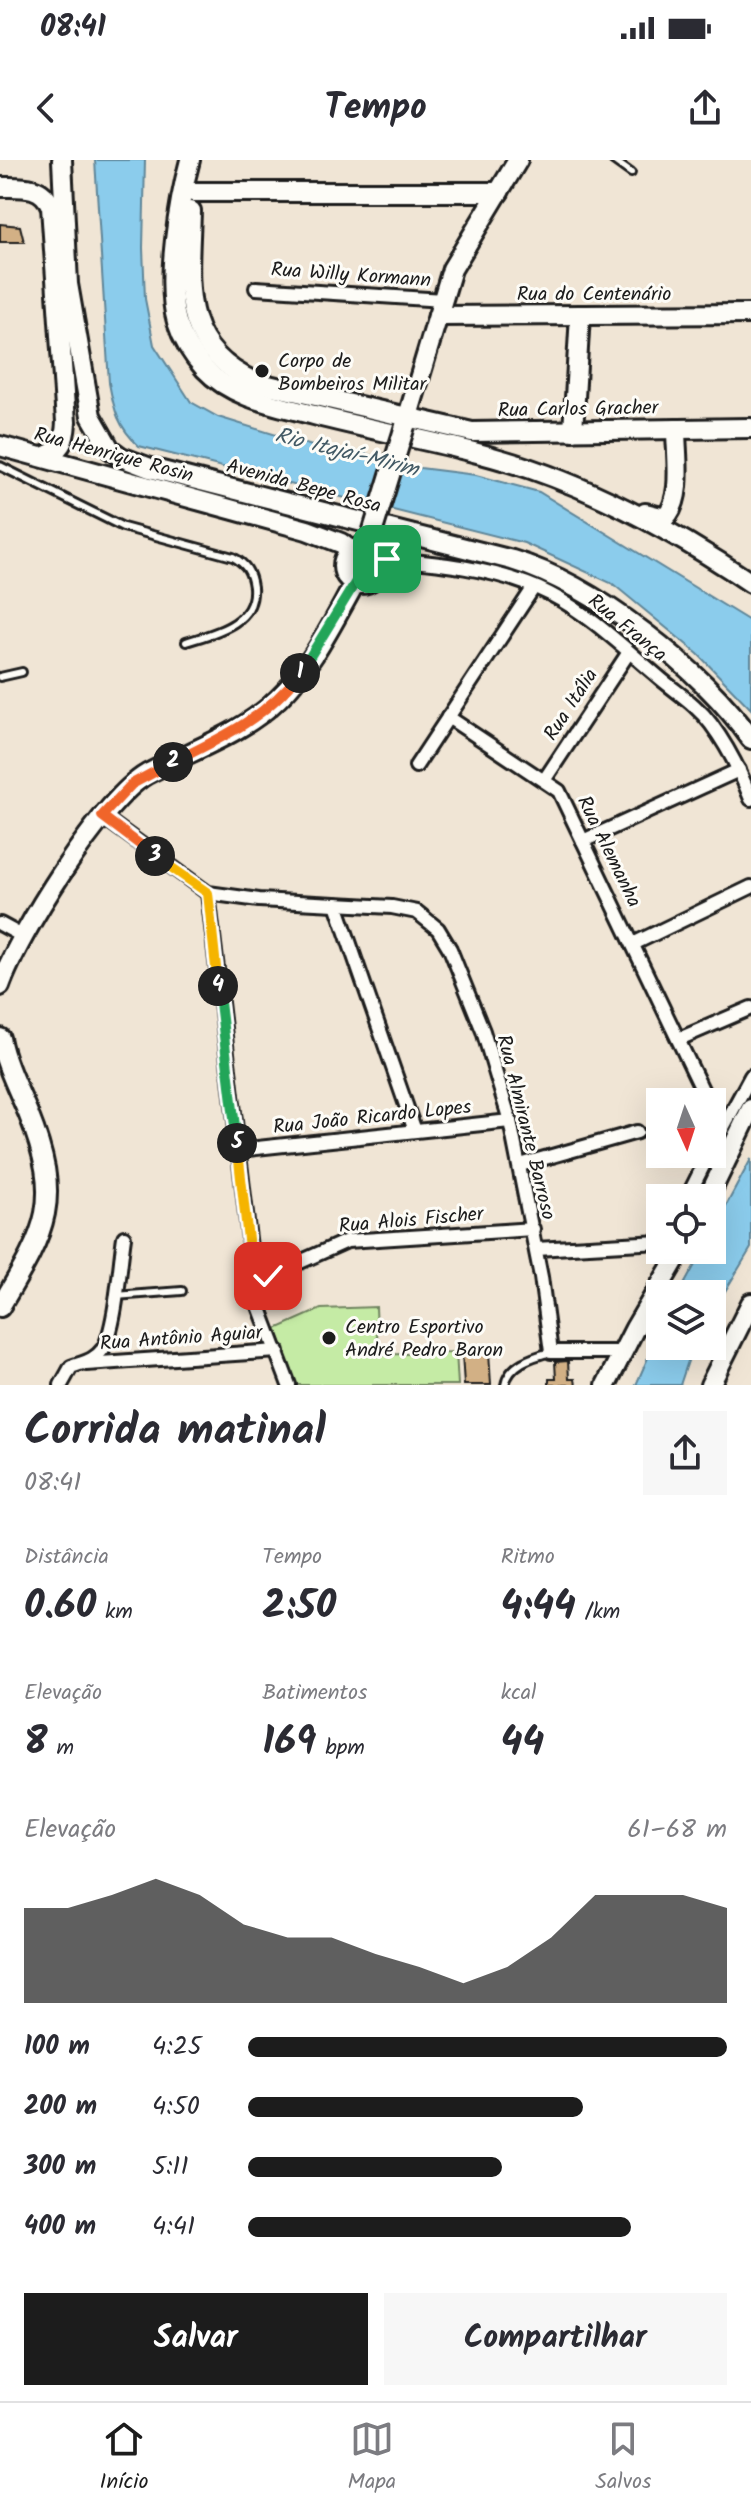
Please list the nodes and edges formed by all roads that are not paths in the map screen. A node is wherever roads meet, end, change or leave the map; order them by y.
1 (61, 160) edge
2 (71, 160) edge
3 (191, 160) edge
4 (518, 160) edge
5 (613, 160) edge
6 (631, 173) dead end
7 (33, 185) junction
8 (0, 187) edge
9 (192, 192) junction
10 (499, 192) junction
11 (62, 193) junction
12 (72, 225) junction
13 (56, 270) junction
14 (256, 288) dead end
15 (441, 308) junction
16 (751, 314) edge
17 (580, 315) junction
18 (75, 321) junction
19 (406, 421) junction
20 (66, 422) junction
21 (751, 428) edge
22 (676, 429) junction
23 (573, 431) junction
24 (0, 446) edge
25 (42, 457) junction
26 (0, 466) edge
27 (88, 469) junction
28 (676, 496) junction
29 (616, 504) junction
30 (366, 549) junction
31 (425, 562) junction
32 (730, 569) junction
33 (375, 578) junction
34 (355, 583) junction
35 (751, 583) edge
36 (534, 587) junction
37 (186, 642) dead end
38 (629, 652) junction
39 (22, 672) dead end
40 (0, 677) edge
41 (448, 717) junction
42 (751, 739) edge
43 (416, 766) dead end
44 (739, 770) junction
45 (545, 779) junction
46 (751, 799) edge
47 (102, 816) junction
48 (583, 841) junction
49 (751, 887) edge
50 (208, 893) junction
51 (336, 904) junction
52 (0, 924) edge
53 (24, 937) junction
54 (633, 944) junction
55 (0, 986) edge
56 (751, 1008) edge
57 (0, 1038) edge
58 (679, 1039) junction
59 (751, 1076) edge
60 (702, 1088) edge
61 (751, 1109) edge
62 (726, 1120) edge
63 (510, 1121) junction
64 (415, 1131) junction
65 (637, 1132) dead end
66 (238, 1150) junction
67 (520, 1165) junction
68 (715, 1184) edge
69 (533, 1229) junction
70 (124, 1237) dead end
71 (646, 1243) edge
72 (536, 1249) junction
73 (673, 1264) edge
74 (253, 1283) junction
75 (182, 1291) dead end
76 (115, 1296) junction
77 (751, 1303) edge
78 (0, 1307) edge
79 (278, 1351) junction
80 (551, 1352) junction
81 (622, 1352) junction
82 (86, 1364) junction
83 (61, 1385) edge
84 (289, 1385) edge
85 (505, 1385) edge
86 (606, 1385) edge
87 (710, 1385) edge

1 - 7 main road
1 - 11 main road, Avenida Bepe Rosa
2 - 12 main road, Avenida Bepe Rosa
3 - 9 main road, Rua Carlos Gracher
3 - 29 main road
4 - 10 main road
5 - 6 lane
7 - 8 main road
7 - 11 main road
7 - 13 main road
9 - 10 main road
9 - 19 main road, Rua Carlos Gracher
10 - 15 main road
11 - 12 main road
11 - 13 main road
11 - 18 main road, Avenida Bepe Rosa
12 - 18 main road, Avenida Bepe Rosa
13 - 20 main road
14 - 15 street, Rua Willy Kormann
15 - 17 main road, Rua do Centenário
15 - 19 main road
16 - 17 main road, Rua do Centenário
17 - 23 main road
18 - 42 main road, Avenida Bepe Rosa
19 - 23 main road, Rua Carlos Gracher
19 - 30 main road, bridge
20 - 25 main road
20 - 27 main road
21 - 22 main road, Rua Carlos Gracher
22 - 23 main road, Rua Carlos Gracher
22 - 28 main road
24 - 25 main road, Rua Henrique Rosin
25 - 27 main road, Rua Henrique Rosin
26 - 37 lane
27 - 30 main road, Rua Henrique Rosin
28 - 29 main road
28 - 32 main road
29 - 32 main road
30 - 31 street, Rua França
30 - 33 main road
30 - 34 main road
31 - 33 street, Rua França
31 - 36 street, Rua França
32 - 35 main road
33 - 34 main road
34 - 47 main road
36 - 38 street, Rua França
36 - 41 street
38 - 44 street, Rua França
38 - 45 street, Rua Itália
39 - 40 lane
41 - 43 street
41 - 45 street, Rua Alemanha
44 - 46 street, Rua França
44 - 48 street
45 - 48 street, Rua Alemanha
47 - 50 street, Rua Almirante Barroso
47 - 53 main road
48 - 54 street, Rua Alemanha
49 - 54 street
50 - 51 street, Rua Almirante Barroso
50 - 66 street
51 - 63 street, Rua Almirante Barroso
51 - 64 street
52 - 53 street
53 - 55 main road
54 - 58 street, Rua Alemanha
56 - 58 street
57 - 78 main road
58 - 60 street, Rua Alemanha
59 - 62 street
61 - 68 main road
63 - 64 street, Rua João Ricardo Lopes
63 - 67 street, Rua Almirante Barroso
64 - 66 street, Rua João Ricardo Lopes
65 - 67 street
66 - 74 street
67 - 69 street, Rua Almirante Barroso
69 - 72 street, Rua Almirante Barroso
69 - 74 street, Rua Alois Fischer
70 - 76 street
71 - 72 street
72 - 80 street, Rua Almirante Barroso
73 - 81 main road
74 - 79 street
75 - 76 lane
76 - 82 street
77 - 87 main road
79 - 82 street, Rua Antônio Aguiar
79 - 84 street
80 - 81 street
80 - 85 lane
81 - 86 main road
82 - 83 street

